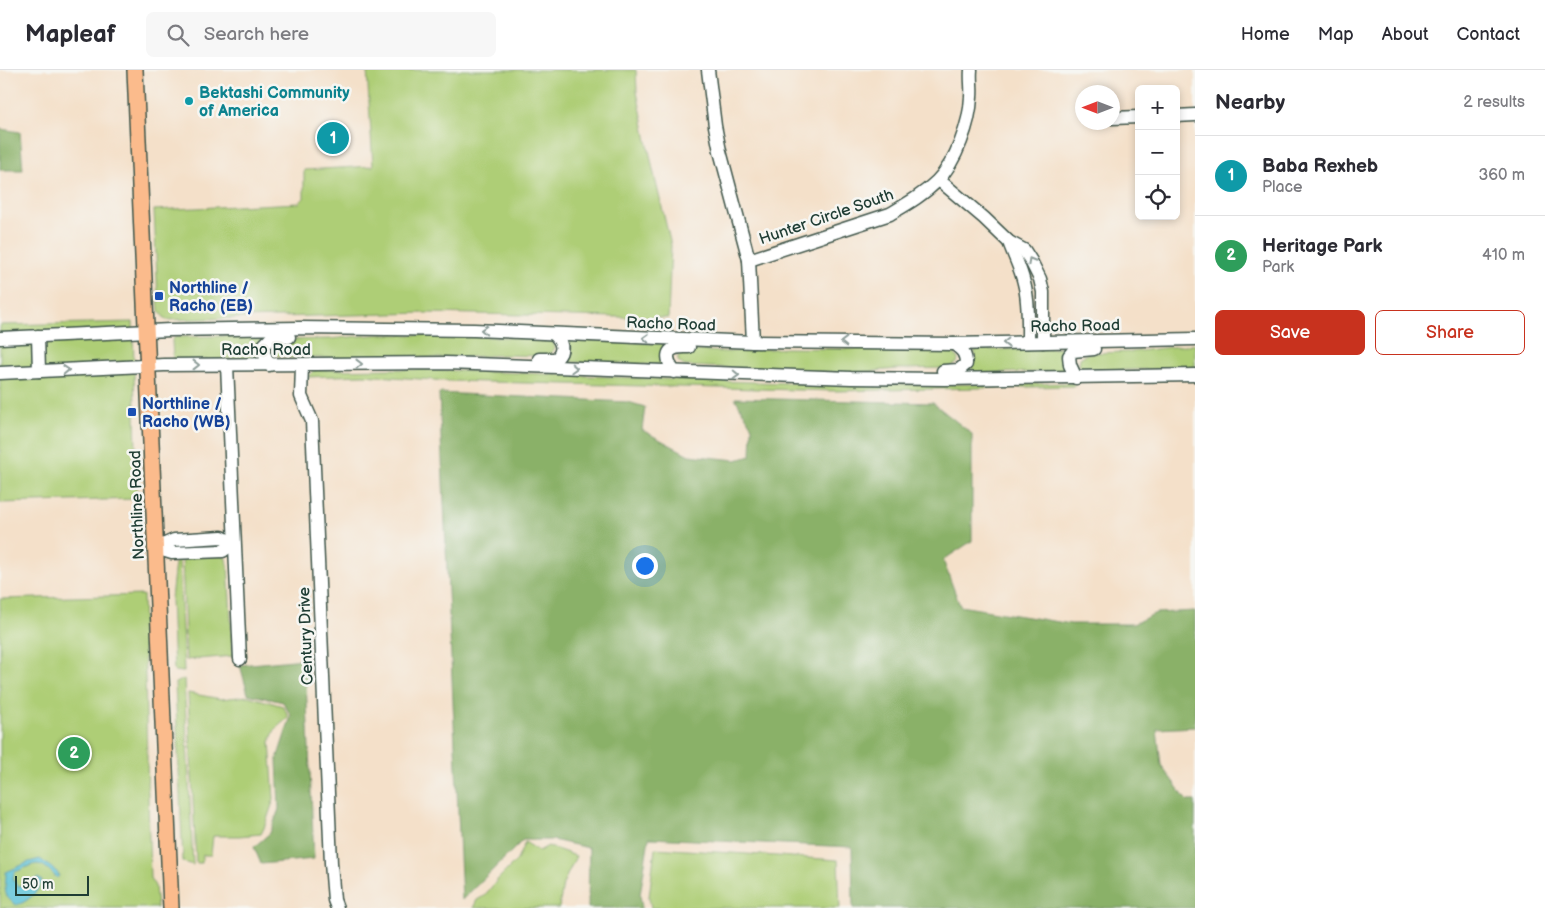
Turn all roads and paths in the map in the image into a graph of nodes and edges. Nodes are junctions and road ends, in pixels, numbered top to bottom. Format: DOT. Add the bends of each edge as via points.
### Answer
graph roads {
  1 [pos="135,70"];
  2 [pos="708,70"];
  3 [pos="971,70"];
  4 [pos="1195,115"];
  5 [pos="1180,116"];
  6 [pos="1135,117"];
  7 [pos="1120,118"];
  8 [pos="939,180"];
  9 [pos="1009,242"];
  10 [pos="749,260"];
  11 [pos="1040,279"];
  12 [pos="1024,284"];
  13 [pos="383,329"];
  14 [pos="146,331"];
  15 [pos="554,334"];
  16 [pos="38,336"];
  17 [pos="0,338"];
  18 [pos="1175,339"];
  19 [pos="1195,339"];
  20 [pos="752,342"];
  21 [pos="780,342"];
  22 [pos="1028,342"];
  23 [pos="1043,342"];
  24 [pos="954,344"];
  25 [pos="460,364"];
  26 [pos="227,365"];
  27 [pos="268,365"];
  28 [pos="302,365"];
  29 [pos="148,366"];
  30 [pos="39,371"];
  31 [pos="674,372"];
  32 [pos="0,373"];
  33 [pos="1195,375"];
  34 [pos="851,378"];
  35 [pos="1076,378"];
  36 [pos="234,543"];
  37 [pos="156,548"];
  38 [pos="240,659"];
  39 [pos="171,908"];
  40 [pos="337,908"];
  1 -- 14 [label="main road, Northline Road"];
  2 -- 10 [label="street" via="720,151"];
  3 -- 8 [label="street, Hunter Circle South" via="966,129"];
  4 -- 5 [label="street"];
  6 -- 7 [label="street"];
  8 -- 9 [label="street"];
  8 -- 10 [label="street, Hunter Circle South" via="890,214"];
  11 -- 9 [label="street, one-way" via="1024,250"];
  9 -- 12 [label="street"];
  10 -- 20 [label="street"];
  11 -- 12 [label="street"];
  11 -- 23 [label="street" via="1044,302"];
  12 -- 22 [label="street"];
  13 -- 14 [label="street, Racho Road"];
  15 -- 13 [label="street, Racho Road, one-way"];
  13 -- 27 [label="street" via="327,336 272,337 264,345"];
  14 -- 16 [label="street, Racho Road"];
  14 -- 29 [label="main road, Northline Road"];
  20 -- 15 [label="street, Racho Road, one-way"];
  15 -- 25 [label="street" via="562,346 556,359 504,357"];
  16 -- 17 [label="street, Racho Road"];
  16 -- 30 [label="street"];
  18 -- 19 [label="street, Racho Road"];
  18 -- 23 [label="street, Racho Road"];
  18 -- 35 [label="street" via="1125,348 1073,351 1069,356"];
  20 -- 21 [label="street, Racho Road"];
  24 -- 21 [label="street, Racho Road, one-way"];
  21 -- 31 [label="street" via="725,349 677,346 668,359"];
  22 -- 23 [label="street, Racho Road"];
  22 -- 24 [label="street, Racho Road, one-way"];
  24 -- 34 [label="street" via="966,355 966,364 958,370 903,371"];
  28 -- 25 [label="street, Racho Road, one-way"];
  25 -- 31 [label="street, Racho Road, one-way"];
  26 -- 27 [label="street, Racho Road"];
  29 -- 26 [label="street, Racho Road, one-way"];
  26 -- 36 [label="street"];
  27 -- 28 [label="street, Racho Road"];
  28 -- 40 [label="street, Century Drive" via="301,396 312,421 331,863"];
  30 -- 29 [label="street, Racho Road, one-way"];
  29 -- 37 [label="main road, Northline Road"];
  30 -- 32 [label="street, Racho Road"];
  31 -- 34 [label="street, Racho Road, one-way"];
  33 -- 35 [label="street, Racho Road"];
  34 -- 35 [label="street, Racho Road"];
  36 -- 37 [label="street" via="223,551 172,553"];
  36 -- 38 [label="street"];
  37 -- 39 [label="main road, Northline Road"];
}
